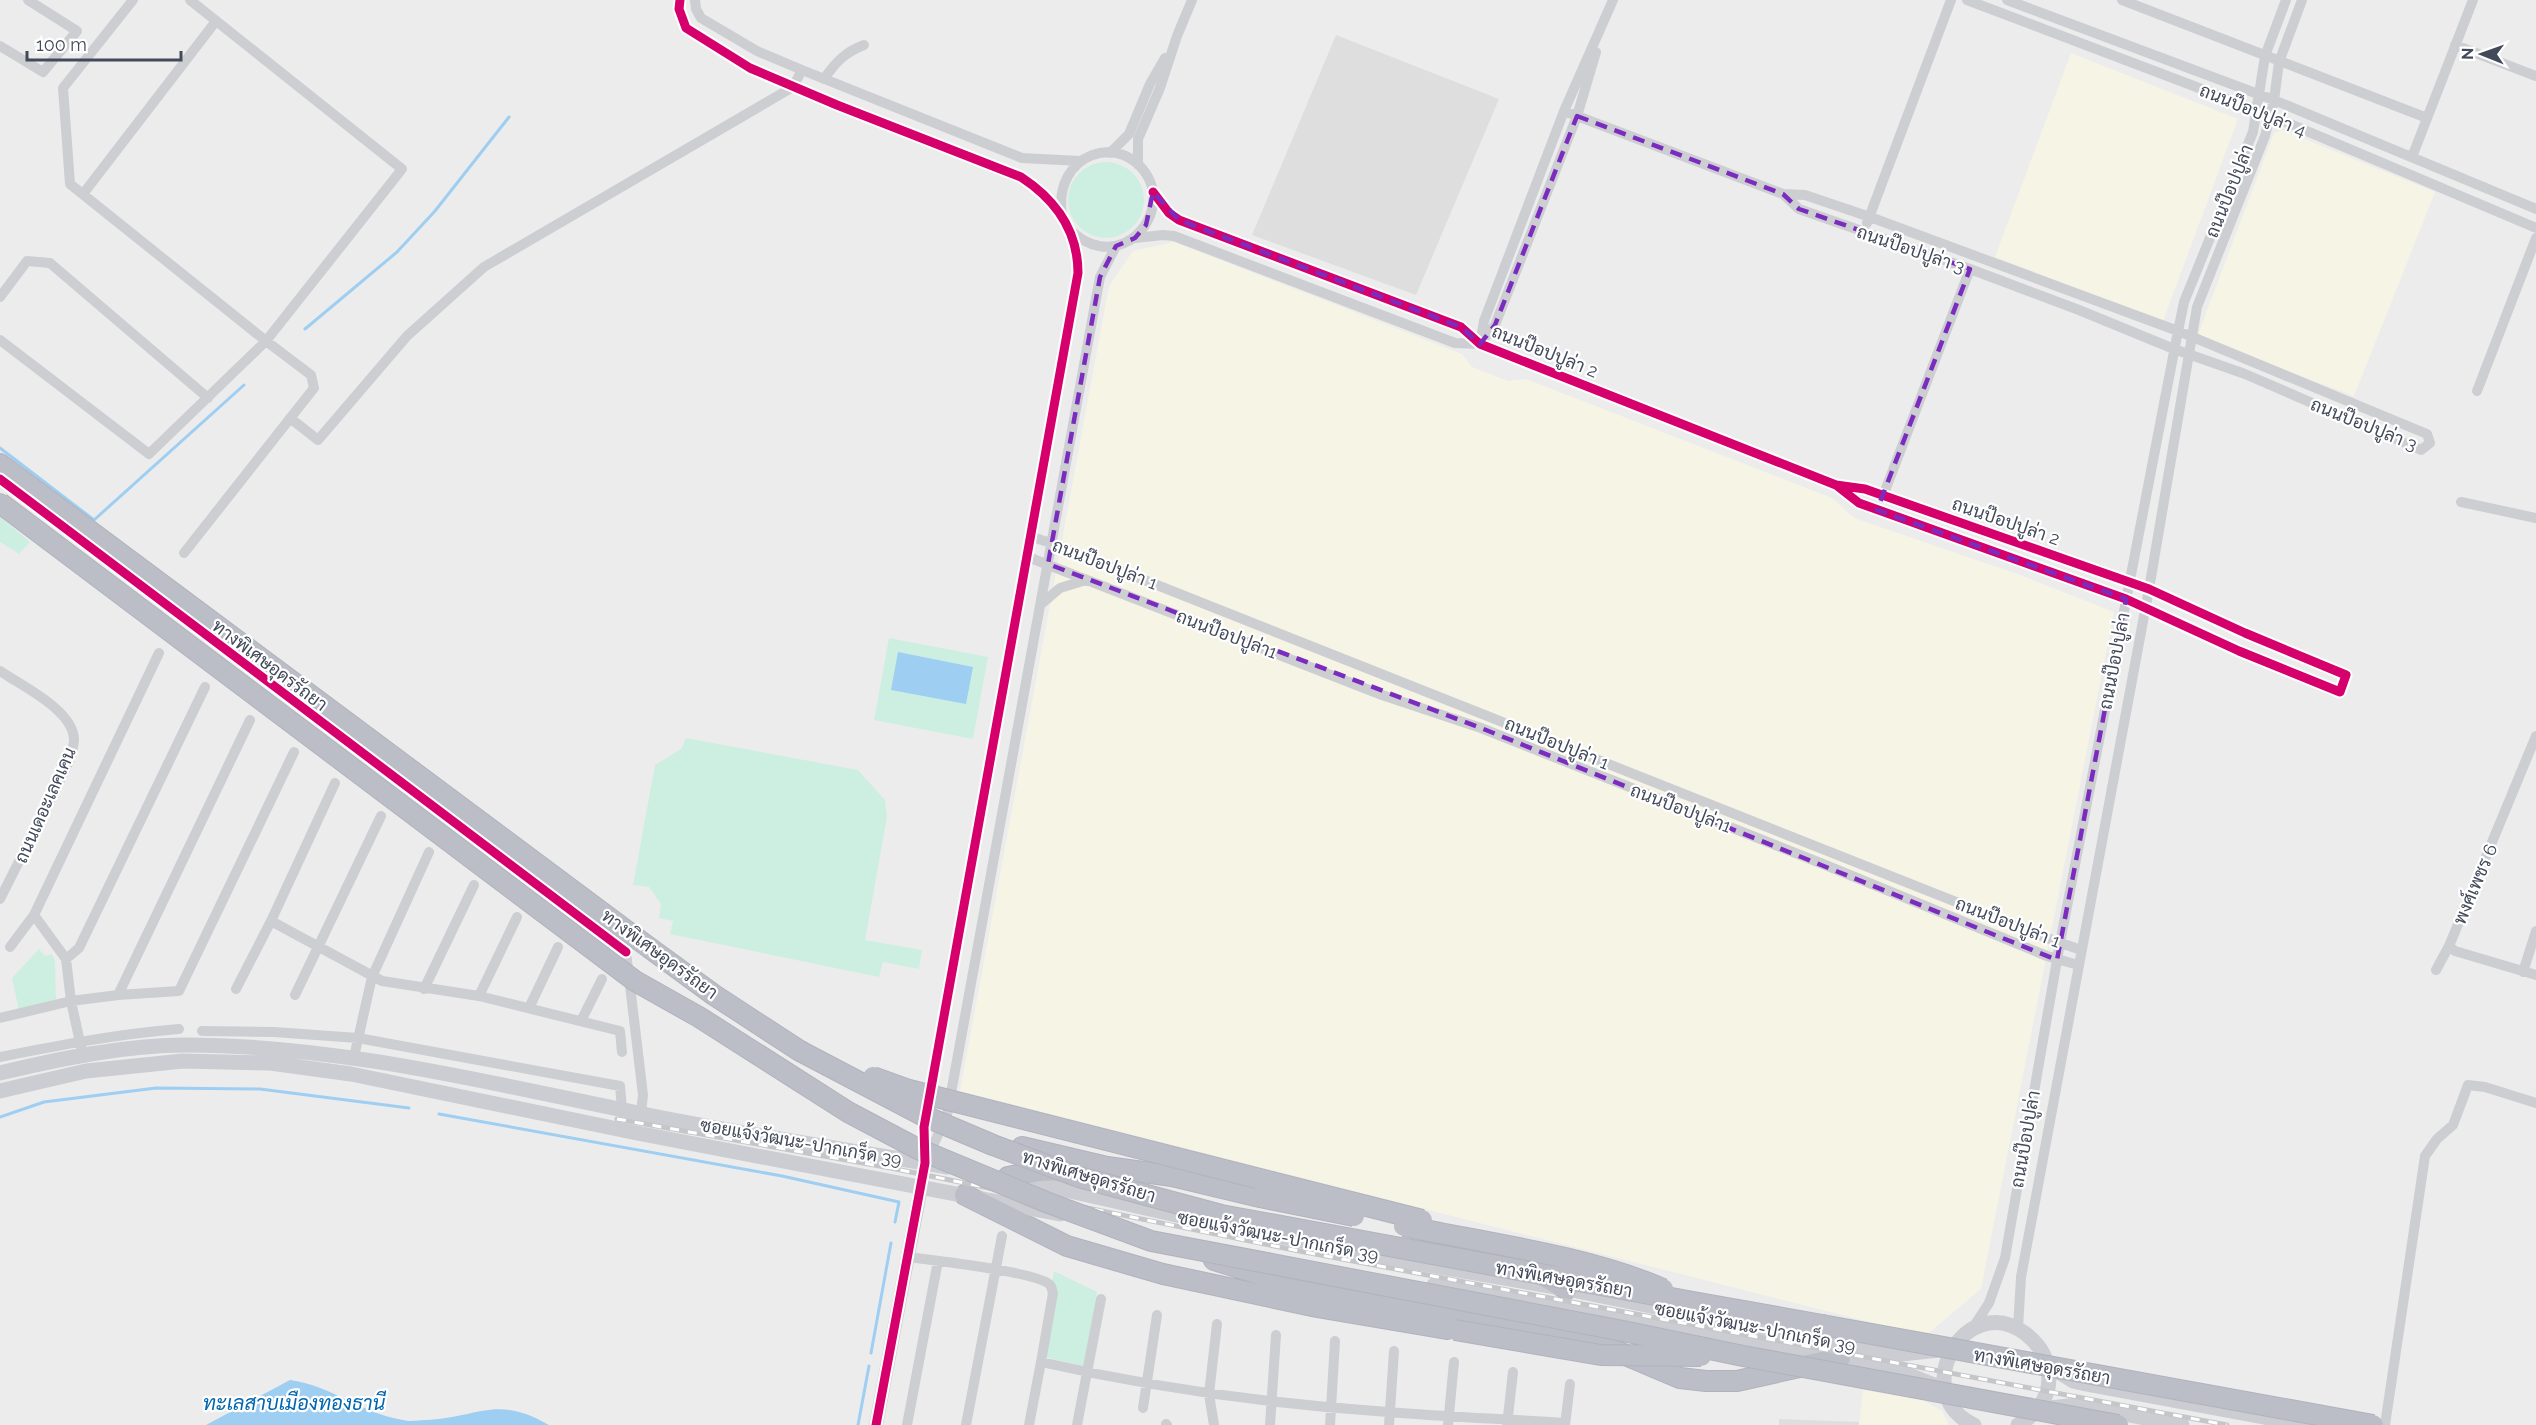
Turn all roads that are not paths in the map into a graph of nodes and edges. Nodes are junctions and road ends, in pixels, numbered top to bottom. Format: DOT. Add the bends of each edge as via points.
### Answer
graph roads {
  1 [pos="28,0"];
  2 [pos="134,0"];
  3 [pos="190,0"];
  4 [pos="1192,0"];
  5 [pos="1951,0"];
  6 [pos="1967,0"];
  7 [pos="2007,0"];
  8 [pos="2122,0"];
  9 [pos="2286,0"];
  10 [pos="2302,0"];
  11 [pos="2470,1"];
  12 [pos="1612,3"];
  13 [pos="695,4"];
  14 [pos="679,5"];
  15 [pos="216,21"];
  16 [pos="2066,22"];
  17 [pos="2061,35"];
  18 [pos="1177,36"];
  19 [pos="864,45"];
  20 [pos="2455,45"];
  21 [pos="0,46"];
  22 [pos="2265,56"];
  23 [pos="2279,62"];
  24 [pos="801,70"];
  25 [pos="2536,76"];
  26 [pos="824,79"];
  27 [pos="793,87"];
  28 [pos="2260,96"];
  29 [pos="2274,100"];
  30 [pos="2257,110"];
  31 [pos="1564,111"];
  32 [pos="1577,116"];
  33 [pos="2270,116"];
  34 [pos="2427,118"];
  35 [pos="942,126"];
  36 [pos="936,143"];
  37 [pos="1110,153"];
  38 [pos="2412,157"];
  39 [pos="1080,161"];
  40 [pos="1138,165"];
  41 [pos="2444,172"];
  42 [pos="2438,186"];
  43 [pos="1153,192"];
  44 [pos="83,194"];
  45 [pos="1783,194"];
  46 [pos="2536,209"];
  47 [pos="1062,216"];
  48 [pos="1870,217"];
  49 [pos="2536,228"];
  50 [pos="1071,231"];
  51 [pos="1864,232"];
  52 [pos="1135,238"];
  53 [pos="2536,238"];
  54 [pos="1116,246"];
  55 [pos="1970,269"];
  56 [pos="0,297"];
  57 [pos="2178,331"];
  58 [pos="2191,338"];
  59 [pos="0,340"];
  60 [pos="266,341"];
  61 [pos="1480,344"];
  62 [pos="2174,349"];
  63 [pos="2189,354"];
  64 [pos="2250,361"];
  65 [pos="2245,374"];
  66 [pos="2477,391"];
  67 [pos="208,398"];
  68 [pos="2352,402"];
  69 [pos="2337,413"];
  70 [pos="290,417"];
  71 [pos="0,464"];
  72 [pos="0,479"];
  73 [pos="1836,485"];
  74 [pos="1882,496"];
  75 [pos="2461,502"];
  76 [pos="0,503"];
  77 [pos="2536,518"];
  78 [pos="1988,532"];
  79 [pos="1032,537"];
  80 [pos="1051,543"];
  81 [pos="1982,547"];
  82 [pos="184,553"];
  83 [pos="1028,557"];
  84 [pos="1048,564"];
  85 [pos="1088,580"];
  86 [pos="2130,582"];
  87 [pos="2149,589"];
  88 [pos="2126,599"];
  89 [pos="1040,605"];
  90 [pos="2145,607"];
  91 [pos="2245,633"];
  92 [pos="2238,651"];
  93 [pos="159,653"];
  94 [pos="0,672"];
  95 [pos="205,687"];
  96 [pos="250,720"];
  97 [pos="2536,736"];
  98 [pos="294,752"];
  99 [pos="335,783"];
  100 [pos="381,816"];
  101 [pos="429,852"];
  102 [pos="474,885"];
  103 [pos="0,899"];
  104 [pos="34,915"];
  105 [pos="517,917"];
  106 [pos="271,921"];
  107 [pos="2536,931"];
  108 [pos="2060,943"];
  109 [pos="318,945"];
  110 [pos="2449,946"];
  111 [pos="558,947"];
  112 [pos="10,948"];
  113 [pos="2081,950"];
  114 [pos="66,959"];
  115 [pos="2057,960"];
  116 [pos="2078,965"];
  117 [pos="2436,970"];
  118 [pos="2523,972"];
  119 [pos="2536,975"];
  120 [pos="372,977"];
  121 [pos="602,979"];
  122 [pos="236,989"];
  123 [pos="424,989"];
  124 [pos="118,995"];
  125 [pos="295,995"];
  126 [pos="479,996"];
  127 [pos="71,1001"];
  128 [pos="529,1008"];
  129 [pos="0,1018"];
  130 [pos="581,1021"];
  131 [pos="179,1029"];
  132 [pos="202,1031"];
  133 [pos="358,1038"];
  134 [pos="80,1041"];
  135 [pos="800,1050"];
  136 [pos="622,1052"];
  137 [pos="83,1056"];
  138 [pos="0,1057"];
  139 [pos="354,1057"];
  140 [pos="0,1073"];
  141 [pos="0,1091"];
  142 [pos="2536,1103"];
  143 [pos="622,1109"];
  144 [pos="641,1113"];
  145 [pos="947,1115"];
  146 [pos="925,1163"];
  147 [pos="1107,1167"];
  148 [pos="1008,1177"];
  149 [pos="921,1187"];
  150 [pos="964,1195"];
  151 [pos="1002,1236"];
  152 [pos="1151,1241"];
  153 [pos="908,1257"];
  154 [pos="938,1261"];
  155 [pos="994,1269"];
  156 [pos="1567,1289"];
  157 [pos="1101,1299"];
  158 [pos="1693,1302"];
  159 [pos="1156,1315"];
  160 [pos="1217,1324"];
  161 [pos="2018,1328"];
  162 [pos="1972,1329"];
  163 [pos="1276,1335"];
  164 [pos="1335,1341"];
  165 [pos="1952,1348"];
  166 [pos="1394,1351"];
  167 [pos="1743,1356"];
  168 [pos="1840,1358"];
  169 [pos="1041,1362"];
  170 [pos="1454,1362"];
  171 [pos="2048,1363"];
  172 [pos="1513,1372"];
  173 [pos="1088,1373"];
  174 [pos="1147,1383"];
  175 [pos="1570,1384"];
  176 [pos="1945,1390"];
  177 [pos="1209,1394"];
  178 [pos="1272,1402"];
  179 [pos="1331,1407"];
  180 [pos="1143,1408"];
  181 [pos="2038,1409"];
  182 [pos="1390,1413"];
  183 [pos="1449,1421"];
  184 [pos="1508,1422"];
  185 [pos="1565,1424"];
  186 [pos="876,1425"];
  187 [pos="907,1425"];
  188 [pos="966,1425"];
  189 [pos="1029,1425"];
  190 [pos="1077,1425"];
  191 [pos="1214,1425"];
  192 [pos="1270,1425"];
  193 [pos="1330,1425"];
  194 [pos="1389,1425"];
  195 [pos="1972,1425"];
  196 [pos="2018,1425"];
  197 [pos="2118,1425"];
  198 [pos="2182,1425"];
  199 [pos="2307,1425"];
  200 [pos="2373,1425"];
  201 [pos="2385,1425"];
  1 -- 21 [label="street" via="76,31 42,72"];
  2 -- 44 [label="street" via="63,88 70,184"];
  3 -- 15 [label="street"];
  4 -- 18 [label="street"];
  5 -- 48 [label="street"];
  6 -- 17 [label="street, ถนนป๊อปปูล่า 4"];
  7 -- 16 [label="street, ถนนป๊อปปูล่า 4"];
  8 -- 22 [label="street"];
  9 -- 22 [label="street, ถนนป๊อปปูล่า"];
  10 -- 23 [label="street, ถนนป๊อปปูล่า"];
  11 -- 20 [label="street"];
  12 -- 31 [label="street"];
  12 -- 32 [label="street"];
  13 -- 14 [label="street"];
  13 -- 24 [label="street" via="701,18"];
  14 -- 27 [label="street" via="686,28 750,68"];
  15 -- 44 [label="street"];
  15 -- 60 [label="street" via="402,169"];
  16 -- 17 [label="street"];
  16 -- 28 [label="street, ถนนป๊อปปูล่า 4"];
  17 -- 30 [label="street, ถนนป๊อปปูล่า 4"];
  18 -- 37 [label="street" via="1150,84 1129,134"];
  18 -- 40 [label="street" via="1138,139"];
  19 -- 26 [label="street" via="840,58"];
  20 -- 25 [label="street"];
  20 -- 34 [label="street"];
  22 -- 23 [label="street"];
  22 -- 28 [label="street, ถนนป๊อปปูล่า"];
  23 -- 29 [label="street, ถนนป๊อปปูล่า"];
  23 -- 34 [label="street"];
  24 -- 26 [label="street"];
  24 -- 27 [label="street"];
  26 -- 35 [label="street"];
  27 -- 36 [label="street"];
  27 -- 70 [label="street" via="484,267 407,336 318,440"];
  28 -- 29 [label="street, ถนนป๊อปปูล่า 4"];
  28 -- 30 [label="street, ถนนป๊อปปูล่า"];
  29 -- 33 [label="street, ถนนป๊อปปูล่า"];
  29 -- 38 [label="street, ถนนป๊อปปูล่า 4"];
  30 -- 33 [label="street, ถนนป๊อปปูล่า 4"];
  30 -- 57 [label="street, ถนนป๊อปปูล่า" via="2253,132 2184,302"];
  31 -- 32 [label="street, ถนนป๊อปปูล่า 3"];
  31 -- 61 [label="street" via="1484,321"];
  32 -- 45 [label="street, ถนนป๊อปปูล่า 3"];
  32 -- 61 [label="street" via="1495,325"];
  33 -- 42 [label="street, ถนนป๊อปปูล่า 4"];
  33 -- 58 [label="street, ถนนป๊อปปูล่า" via="2197,307"];
  34 -- 38 [label="street"];
  35 -- 36 [label="street"];
  35 -- 39 [label="street" via="1022,158"];
  36 -- 47 [label="street" via="1022,177 1041,190"];
  37 -- 39 [label="street" via="1094,154"];
  37 -- 40 [label="street" via="1125,156"];
  38 -- 41 [label="street, ถนนป๊อปปูล่า 4"];
  39 -- 47 [label="street" via="1062,184"];
  40 -- 43 [label="street"];
  41 -- 42 [label="street"];
  41 -- 46 [label="street, ถนนป๊อปปูล่า 4"];
  42 -- 49 [label="street, ถนนป๊อปปูล่า 4"];
  43 -- 52 [label="street" via="1153,210"];
  43 -- 61 [label="street, ถนนป๊อปปูล่า 2" via="1179,220 1461,327"];
  44 -- 60 [label="street"];
  45 -- 48 [label="street, ถนนป๊อปปูล่า 3" via="1805,195"];
  45 -- 51 [label="street, ถนนป๊อปปูล่า 3" via="1799,209"];
  47 -- 50 [label="street"];
  48 -- 51 [label="street"];
  48 -- 57 [label="street, ถนนป๊อปปูล่า 3"];
  50 -- 54 [label="street" via="1084,242"];
  50 -- 79 [label="street" via="1078,273"];
  51 -- 55 [label="street, ถนนป๊อปปูล่า 3"];
  52 -- 54 [label="street"];
  52 -- 61 [label="street, ถนนป๊อปปูล่า 2" via="1174,236 1455,343"];
  53 -- 66 [label="street"];
  54 -- 80 [label="street" via="1100,277"];
  55 -- 62 [label="street, ถนนป๊อปปูล่า 3"];
  55 -- 74 [label="street"];
  56 -- 67 [label="street" via="27,261 50,263"];
  57 -- 58 [label="street, ถนนป๊อปปูล่า 3"];
  57 -- 62 [label="street, ถนนป๊อปปูล่า"];
  58 -- 63 [label="street, ถนนป๊อปปูล่า"];
  58 -- 64 [label="street, ถนนป๊อปปูล่า 3"];
  59 -- 67 [label="street" via="149,454"];
  60 -- 67 [label="street"];
  60 -- 70 [label="street" via="311,375 314,388"];
  61 -- 73 [label="street, ถนนป๊อปปูล่า 2"];
  62 -- 63 [label="street, ถนนป๊อปปูล่า 3"];
  62 -- 86 [label="street, ถนนป๊อปปูล่า"];
  63 -- 65 [label="street, ถนนป๊อปปูล่า 3"];
  63 -- 87 [label="street, ถนนป๊อปปูล่า"];
  64 -- 65 [label="street"];
  64 -- 68 [label="street, ถนนป๊อปปูล่า 3"];
  65 -- 69 [label="street, ถนนป๊อปปูล่า 3"];
  68 -- 69 [label="street"];
  68 -- 69 [label="street, ถนนป๊อปปูล่า 3" via="2427,434 2430,443 2421,450"];
  70 -- 82 [label="street"];
  71 -- 135 [label="highway, ทางพิเศษอุดรรัถยา" via="714,995"];
  72 -- 144 [label="street" via="626,952 643,1095"];
  73 -- 74 [label="street, ถนนป๊อปปูล่า 2"];
  73 -- 81 [label="street, ถนนป๊อปปูล่า 2" via="1859,503"];
  74 -- 78 [label="street, ถนนป๊อปปูล่า 2"];
  75 -- 77 [label="street"];
  76 -- 152 [label="highway, ทางพิเศษอุดรรัถยา, bridge" via="634,981 699,1017 848,1112 918,1149"];
  78 -- 81 [label="street"];
  78 -- 86 [label="street, ถนนป๊อปปูล่า 2"];
  79 -- 80 [label="street, ถนนป๊อปปูล่า 1"];
  79 -- 83 [label="street"];
  80 -- 84 [label="street"];
  80 -- 108 [label="street, ถนนป๊อปปูล่า 1"];
  81 -- 88 [label="street, ถนนป๊อปปูล่า 2"];
  83 -- 84 [label="street, ถนนป๊อปปูล่า1"];
  83 -- 146 [label="street" via="924,1128"];
  84 -- 85 [label="street, ถนนป๊อปปูล่า1"];
  84 -- 89 [label="street"];
  85 -- 89 [label="street" via="1060,588"];
  85 -- 115 [label="street, ถนนป๊อปปูล่า1" via="1382,694 1481,728"];
  86 -- 87 [label="street, ถนนป๊อปปูล่า 2"];
  86 -- 88 [label="street, ถนนป๊อปปูล่า"];
  87 -- 90 [label="street, ถนนป๊อปปูล่า"];
  87 -- 91 [label="street, ถนนป๊อปปูล่า 2"];
  88 -- 90 [label="street, ถนนป๊อปปูล่า 2"];
  88 -- 108 [label="street, ถนนป๊อปปูล่า"];
  89 -- 145 [label="street"];
  90 -- 92 [label="street, ถนนป๊อปปูล่า 2"];
  90 -- 113 [label="street, ถนนป๊อปปูล่า"];
  91 -- 92 [label="street"];
  91 -- 92 [label="street, ถนนป๊อปปูล่า 2" via="2346,675 2340,692"];
  93 -- 104 [label="street"];
  94 -- 103 [label="street, ถนนเดอะเลคเคน" via="67,719 74,737 65,770"];
  95 -- 114 [label="street" via="79,948"];
  96 -- 124 [label="street"];
  97 -- 110 [label="street, พงศ์เพชร 6"];
  98 -- 124 [label="street" via="179,991"];
  99 -- 106 [label="street"];
  100 -- 109 [label="street"];
  101 -- 120 [label="street"];
  102 -- 123 [label="street"];
  104 -- 112 [label="street"];
  104 -- 114 [label="street"];
  105 -- 126 [label="street"];
  106 -- 109 [label="street"];
  106 -- 122 [label="street"];
  107 -- 118 [label="street"];
  108 -- 113 [label="street, ถนนป๊อปปูล่า 1"];
  108 -- 115 [label="street, ถนนป๊อปปูล่า"];
  109 -- 120 [label="street"];
  109 -- 125 [label="street"];
  110 -- 117 [label="street"];
  110 -- 118 [label="street, พงศ์เพชร 6"];
  111 -- 128 [label="street"];
  113 -- 116 [label="street, ถนนป๊อปปูล่า"];
  114 -- 127 [label="street"];
  115 -- 116 [label="street, ถนนป๊อปปูล่า1"];
  115 -- 162 [label="street, ถนนป๊อปปูล่า" via="2005,1258 1989,1303"];
  116 -- 161 [label="street, ถนนป๊อปปูล่า" via="2021,1277"];
  118 -- 119 [label="street, พงศ์เพชร 6"];
  120 -- 123 [label="street"];
  120 -- 133 [label="street"];
  121 -- 130 [label="street"];
  123 -- 126 [label="street"];
  124 -- 127 [label="street"];
  126 -- 128 [label="street"];
  127 -- 129 [label="street"];
  127 -- 134 [label="street"];
  128 -- 130 [label="street"];
  130 -- 136 [label="street" via="620,1031"];
  131 -- 134 [label="street"];
  132 -- 133 [label="street"];
  133 -- 139 [label="street"];
  133 -- 143 [label="street" via="620,1086"];
  134 -- 137 [label="street"];
  134 -- 138 [label="street"];
  135 -- 156 [label="highway, bridge" via="909,1090 1457,1228"];
  135 -- 158 [label="highway, ทางพิเศษอุดรรัถยา, bridge" via="922,1115 1079,1177 1221,1215"];
  137 -- 139 [label="main road, ซอยแจ้งวัฒนะ-ปากเกร็ด 39" via="184,1045"];
  137 -- 140 [label="main road, ซอยแจ้งวัฒนะ-ปากเกร็ด 39"];
  139 -- 143 [label="main road, ซอยแจ้งวัฒนะ-ปากเกร็ด 39"];
  141 -- 149 [label="main road, ซอยแจ้งวัฒนะ-ปากเกร็ด 39" via="86,1071 172,1062 270,1063 351,1074"];
  142 -- 201 [label="street" via="2468,1085 2453,1125 2425,1156"];
  143 -- 144 [label="main road, ซอยแจ้งวัฒนะ-ปากเกร็ด 39"];
  144 -- 146 [label="main road, ซอยแจ้งวัฒนะ-ปากเกร็ด 39"];
  145 -- 146 [label="street"];
  145 -- 147 [label="highway" via="992,1137"];
  146 -- 148 [label="main road, ซอยแจ้งวัฒนะ-ปากเกร็ด 39"];
  146 -- 149 [label="street"];
  147 -- 148 [label="highway"];
  147 -- 158 [label="highway, bridge" via="1172,1176 1563,1259 1635,1277"];
  148 -- 156 [label="main road, ซอยแจ้งวัฒนะ-ปากเกร็ด 39" via="1371,1255"];
  149 -- 150 [label="main road, ซอยแจ้งวัฒนะ-ปากเกร็ด 39"];
  149 -- 153 [label="street"];
  150 -- 167 [label="highway, bridge" via="1067,1246 1163,1274 1317,1307 1601,1355"];
  150 -- 168 [label="main road, ซอยแจ้งวัฒนะ-ปากเกร็ด 39" via="1368,1274"];
  151 -- 155 [label="street"];
  152 -- 167 [label="highway, ทางพิเศษอุดรรัถยา, bridge"];
  152 -- 168 [label="highway, bridge" via="1320,1293 1595,1342 1680,1378 1737,1380"];
  153 -- 154 [label="street"];
  153 -- 186 [label="street"];
  154 -- 155 [label="street"];
  154 -- 187 [label="street"];
  155 -- 169 [label="street" via="1050,1284 1053,1293"];
  155 -- 188 [label="street"];
  156 -- 165 [label="main road, ซอยแจ้งวัฒนะ-ปากเกร็ด 39" via="1892,1354"];
  157 -- 173 [label="street"];
  158 -- 200 [label="highway, ทางพิเศษอุดรรัถยา, bridge"];
  159 -- 174 [label="street"];
  160 -- 177 [label="street"];
  161 -- 162 [label="main road" via="1987,1324"];
  161 -- 171 [label="main road" via="2037,1342"];
  162 -- 165 [label="main road"];
  163 -- 178 [label="street"];
  164 -- 179 [label="street"];
  165 -- 176 [label="main road" via="1944,1368"];
  166 -- 182 [label="street"];
  167 -- 197 [label="highway, ทางพิเศษอุดรรัถยา, bridge"];
  168 -- 176 [label="main road, ซอยแจ้งวัฒนะ-ปากเกร็ด 39" via="1899,1371"];
  169 -- 173 [label="street"];
  169 -- 189 [label="street"];
  170 -- 183 [label="street"];
  171 -- 181 [label="main road" via="2046,1395"];
  171 -- 199 [label="main road" via="2062,1375 2086,1384"];
  172 -- 184 [label="street"];
  173 -- 174 [label="street"];
  173 -- 190 [label="street"];
  174 -- 177 [label="street"];
  174 -- 180 [label="street"];
  175 -- 185 [label="street"];
  176 -- 195 [label="main road" via="1954,1409"];
  177 -- 178 [label="street"];
  177 -- 191 [label="street"];
  178 -- 179 [label="street"];
  178 -- 192 [label="street"];
  179 -- 182 [label="street"];
  179 -- 193 [label="street"];
  181 -- 196 [label="main road"];
  181 -- 198 [label="main road" via="2077,1405"];
  182 -- 183 [label="street"];
  182 -- 194 [label="street"];
  183 -- 184 [label="street"];
  184 -- 185 [label="street"];
}
